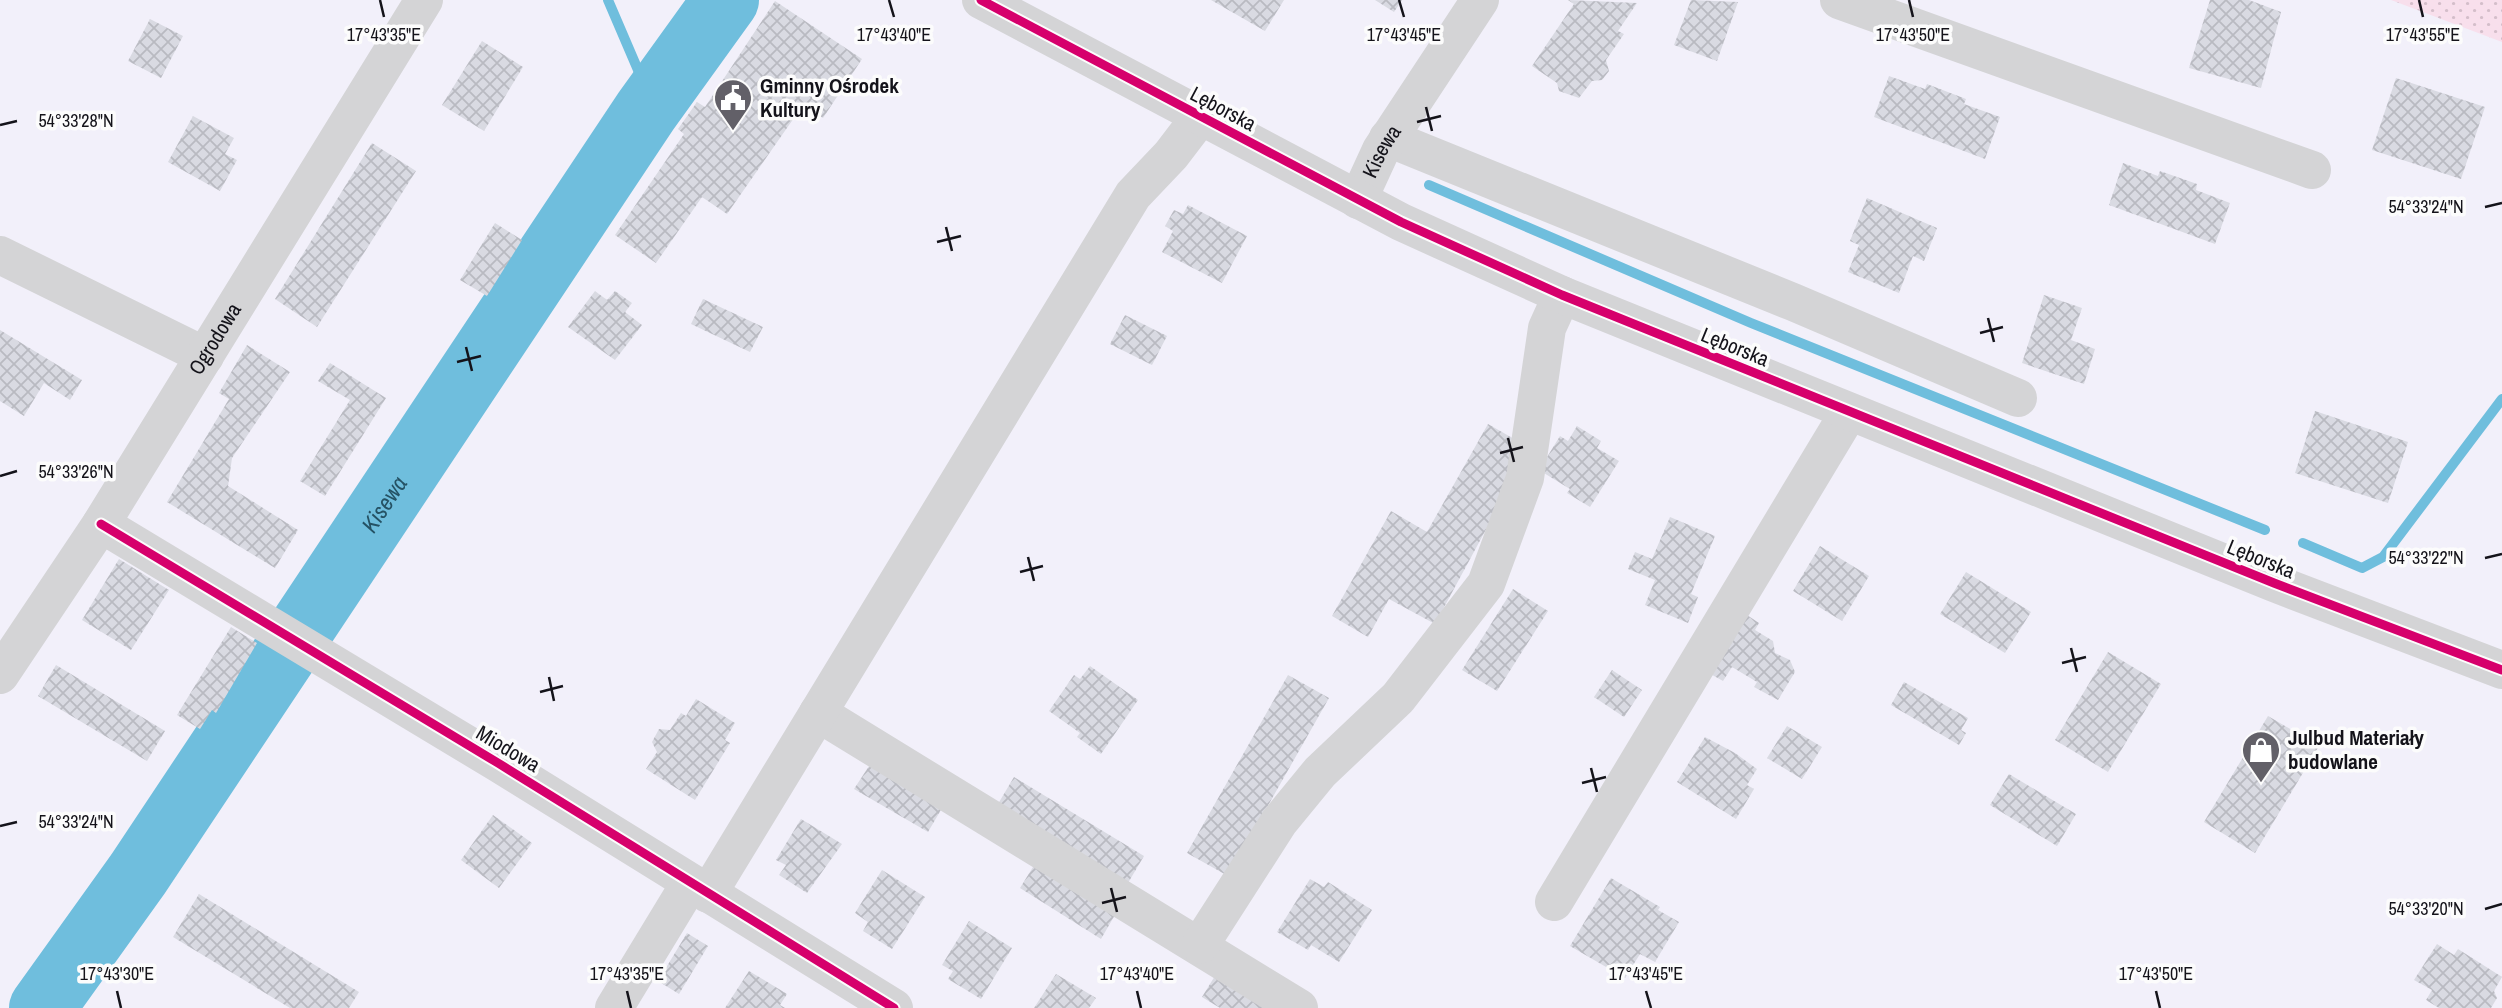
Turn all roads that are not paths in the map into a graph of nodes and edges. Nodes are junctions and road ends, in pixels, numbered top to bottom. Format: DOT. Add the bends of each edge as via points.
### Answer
graph roads {
  1 [pos="424,0"];
  2 [pos="981,0"];
  3 [pos="1480,0"];
  4 [pos="1839,0"];
  5 [pos="1200,117"];
  6 [pos="1388,138"];
  7 [pos="2312,170"];
  8 [pos="1358,200"];
  9 [pos="0,255"];
  10 [pos="1562,295"];
  11 [pos="205,356"];
  12 [pos="2018,398"];
  13 [pos="1849,412"];
  14 [pos="101,524"];
  15 [pos="2502,670"];
  16 [pos="0,675"];
  17 [pos="818,713"];
  18 [pos="699,888"];
  19 [pos="1554,902"];
  20 [pos="1200,945"];
  21 [pos="871,1002"];
  22 [pos="614,1008"];
  23 [pos="1299,1008"];
  1 -- 11 [label="street, Ogrodowa"];
  2 -- 5 [label="street, Lęborska"];
  3 -- 6 [label="street, Kisewa"];
  4 -- 7 [label="street"];
  5 -- 8 [label="street, Lęborska"];
  5 -- 17 [label="street" via="1133,195"];
  6 -- 8 [label="street, Kisewa"];
  6 -- 12 [label="street"];
  8 -- 10 [label="street, Lęborska"];
  9 -- 11 [label="street"];
  10 -- 13 [label="street, Lęborska"];
  10 -- 20 [label="street" via="1547,328 1525,478 1486,584 1398,698 1320,772 1279,822"];
  11 -- 14 [label="street, Ogrodowa"];
  13 -- 15 [label="street, Lęborska"];
  13 -- 19 [label="street"];
  14 -- 16 [label="street, Ogrodowa"];
  14 -- 18 [label="street, Miodowa"];
  17 -- 18 [label="street"];
  17 -- 20 [label="street"];
  18 -- 21 [label="street, Miodowa"];
  18 -- 22 [label="street"];
  20 -- 23 [label="street"];
}
